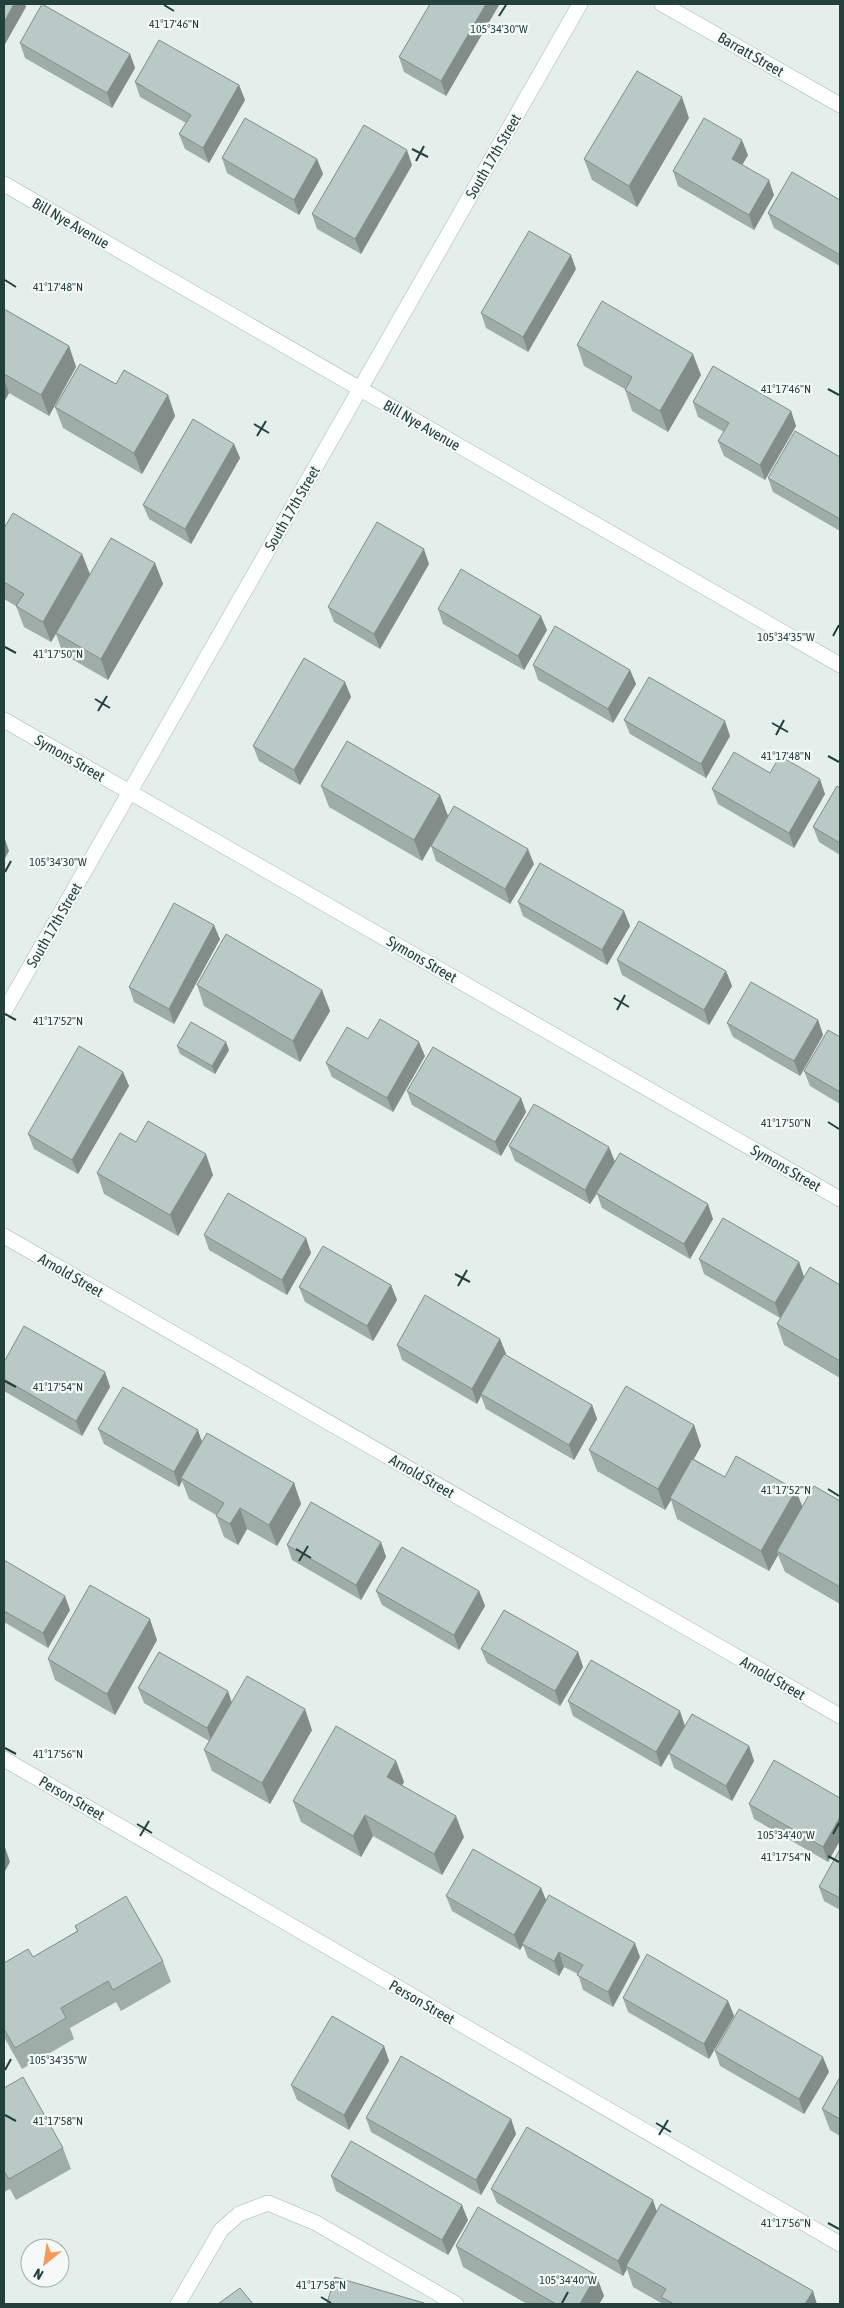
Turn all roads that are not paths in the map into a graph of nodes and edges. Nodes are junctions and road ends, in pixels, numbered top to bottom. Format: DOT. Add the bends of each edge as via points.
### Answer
graph roads {
  1 [pos="580,4"];
  2 [pos="662,4"];
  3 [pos="840,105"];
  4 [pos="4,184"];
  5 [pos="360,389"];
  6 [pos="840,665"];
  7 [pos="4,720"];
  8 [pos="129,792"];
  9 [pos="4,1012"];
  10 [pos="840,1199"];
  11 [pos="4,1236"];
  12 [pos="840,1716"];
  13 [pos="4,1759"];
  14 [pos="840,2244"];
  15 [pos="178,2304"];
  16 [pos="456,2304"];
  1 -- 5 [label="street, South 17th Street"];
  2 -- 3 [label="street, Barratt Street"];
  4 -- 5 [label="street, Bill Nye Avenue"];
  5 -- 6 [label="street, Bill Nye Avenue"];
  5 -- 8 [label="street, South 17th Street"];
  7 -- 8 [label="street, Symons Street"];
  8 -- 9 [label="street, South 17th Street"];
  8 -- 10 [label="street, Symons Street"];
  11 -- 12 [label="street, Arnold Street"];
  13 -- 14 [label="street, Person Street"];
  15 -- 16 [label="street" via="221,2230 239,2214 268,2203 316,2223"];
}
